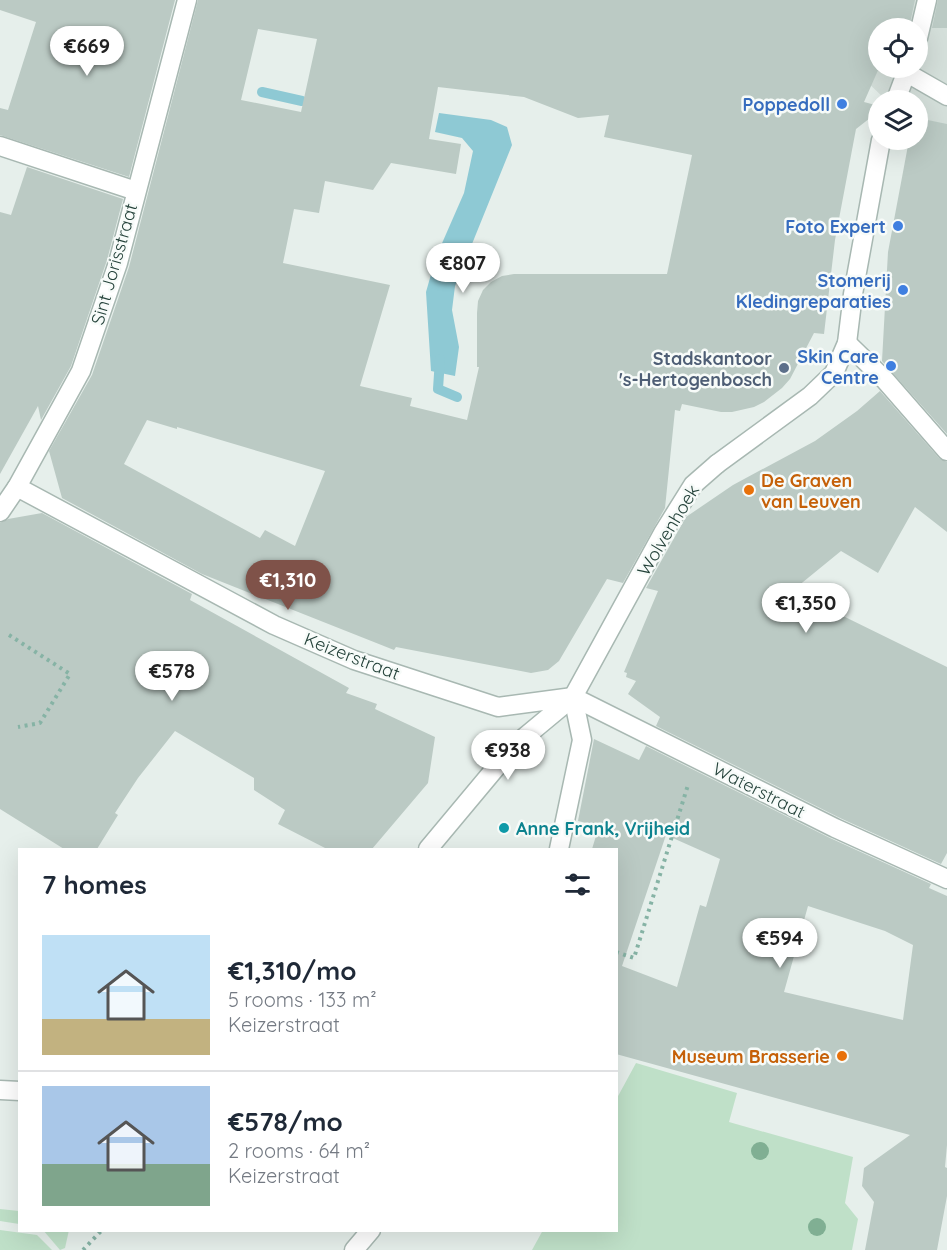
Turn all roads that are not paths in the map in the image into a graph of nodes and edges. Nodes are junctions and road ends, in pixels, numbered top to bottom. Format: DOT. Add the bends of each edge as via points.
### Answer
graph roads {
  1 [pos="187,0"];
  2 [pos="927,0"];
  3 [pos="923,18"];
  4 [pos="919,78"];
  5 [pos="947,96"];
  6 [pos="0,146"];
  7 [pos="879,150"];
  8 [pos="136,191"];
  9 [pos="847,343"];
  10 [pos="947,451"];
  11 [pos="17,487"];
  12 [pos="0,512"];
  13 [pos="573,697"];
  14 [pos="429,848"];
  15 [pos="560,848"];
  16 [pos="947,879"];
  17 [pos="0,1090"];
  18 [pos="18,1091"];
  19 [pos="369,1232"];
  20 [pos="354,1250"];
  1 -- 8 [label="street, Sint Jorisstraat"];
  2 -- 3 [label="street"];
  4 -- 5 [label="street"];
  6 -- 8 [label="street"];
  7 -- 9 [label="street, Wolvenhoek"];
  8 -- 11 [label="street, Sint Jorisstraat" via="118,263 81,371"];
  9 -- 10 [label="street"];
  9 -- 13 [label="street, Wolvenhoek" via="834,373 810,396 693,485"];
  11 -- 12 [label="street, Sint Jorisstraat"];
  11 -- 13 [label="street, Keizerstraat" via="274,624 354,660 498,707"];
  13 -- 14 [label="street" via="514,746"];
  13 -- 15 [label="street" via="582,740"];
  13 -- 16 [label="street, Waterstraat" via="835,828"];
  17 -- 18 [label="street"];
  19 -- 20 [label="street"];
}
